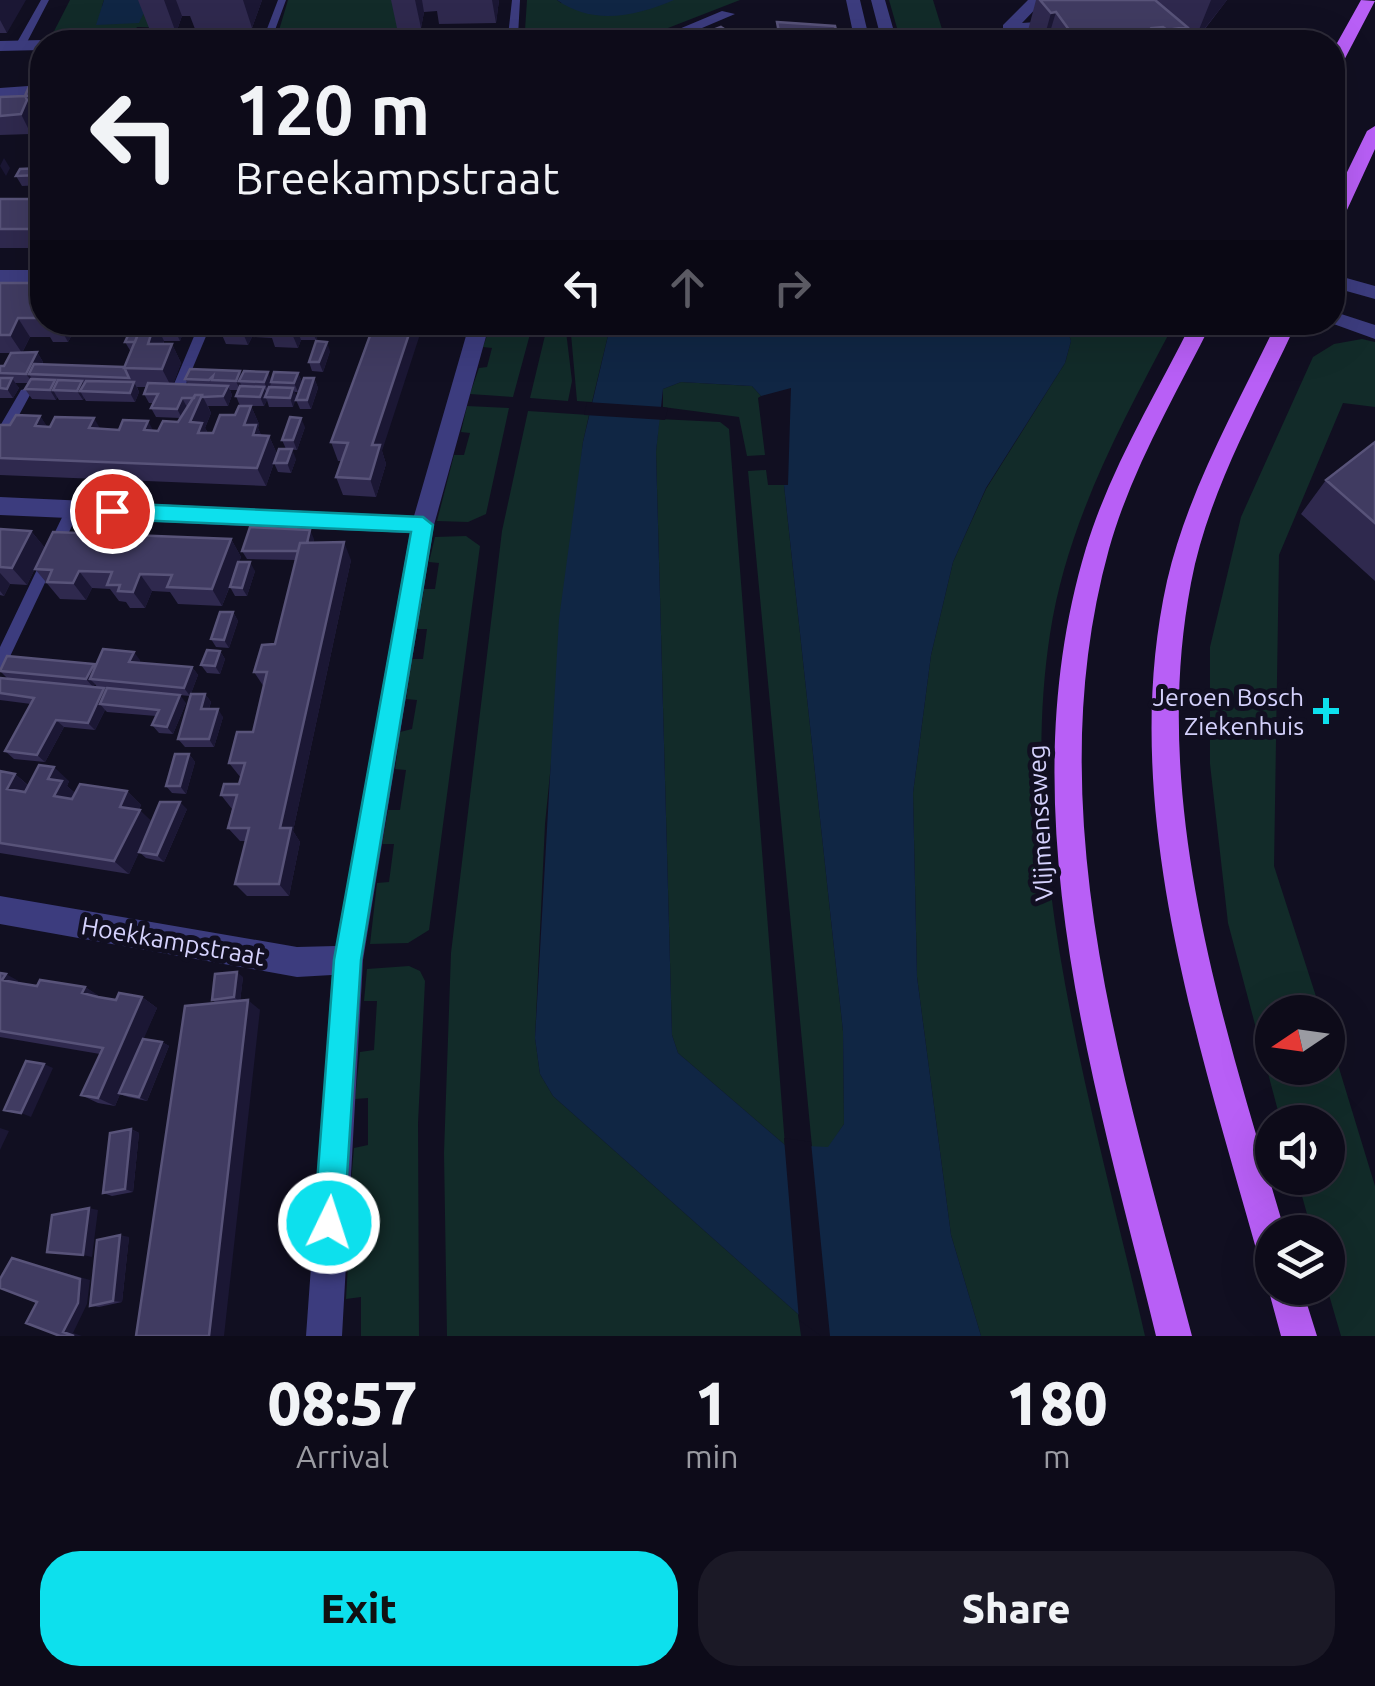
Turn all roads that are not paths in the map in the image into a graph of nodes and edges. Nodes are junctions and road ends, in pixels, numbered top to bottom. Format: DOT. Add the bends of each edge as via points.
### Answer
graph roads {
  1 [pos="45,0"];
  2 [pos="282,0"];
  3 [pos="516,0"];
  4 [pos="853,0"];
  5 [pos="878,0"];
  6 [pos="1037,0"];
  7 [pos="1080,0"];
  8 [pos="1368,0"];
  9 [pos="727,14"];
  10 [pos="1043,27"];
  11 [pos="270,30"];
  12 [pos="514,30"];
  13 [pos="686,30"];
  14 [pos="859,30"];
  15 [pos="887,30"];
  16 [pos="1047,30"];
  17 [pos="1345,43"];
  18 [pos="0,46"];
  19 [pos="20,46"];
  20 [pos="30,46"];
  21 [pos="30,91"];
  22 [pos="0,93"];
  23 [pos="1375,131"];
  24 [pos="1345,195"];
  25 [pos="30,277"];
  26 [pos="2,279"];
  27 [pos="1345,284"];
  28 [pos="1375,294"];
  29 [pos="1345,321"];
  30 [pos="1375,332"];
  31 [pos="201,335"];
  32 [pos="476,335"];
  33 [pos="1196,335"];
  34 [pos="1281,335"];
  35 [pos="180,384"];
  36 [pos="25,393"];
  37 [pos="0,438"];
  38 [pos="0,506"];
  39 [pos="73,510"];
  40 [pos="423,525"];
  41 [pos="0,663"];
  42 [pos="0,910"];
  43 [pos="348,960"];
  44 [pos="1264,1215"];
  45 [pos="1290,1305"];
  46 [pos="324,1336"];
  47 [pos="1174,1336"];
  48 [pos="1299,1336"];
  1 -- 19 [label="lane"];
  2 -- 11 [label="lane"];
  3 -- 12 [label="lane"];
  4 -- 14 [label="street"];
  5 -- 15 [label="street"];
  6 -- 10 [label="street" via="1008,28"];
  7 -- 10 [label="street" via="1073,14"];
  8 -- 17 [label="main road"];
  9 -- 13 [label="street"];
  10 -- 16 [label="street"];
  18 -- 19 [label="street"];
  19 -- 20 [label="street"];
  21 -- 22 [label="street"];
  23 -- 24 [label="main road"];
  25 -- 26 [label="street"];
  27 -- 28 [label="street"];
  29 -- 30 [label="street"];
  31 -- 35 [label="lane"];
  32 -- 40 [label="street"];
  33 -- 47 [label="main road, Vlijmenseweg" via="1097,547 1075,634 1067,742 1080,949"];
  34 -- 44 [label="main road" via="1206,500 1180,582 1166,724 1168,803 1190,931"];
  36 -- 37 [label="lane"];
  38 -- 39 [label="street"];
  39 -- 40 [label="street"];
  39 -- 41 [label="lane"];
  40 -- 43 [label="street"];
  42 -- 43 [label="street, Hoekkampstraat" via="297,962"];
  43 -- 46 [label="street"];
  45 -- 48 [label="main road"];
}
